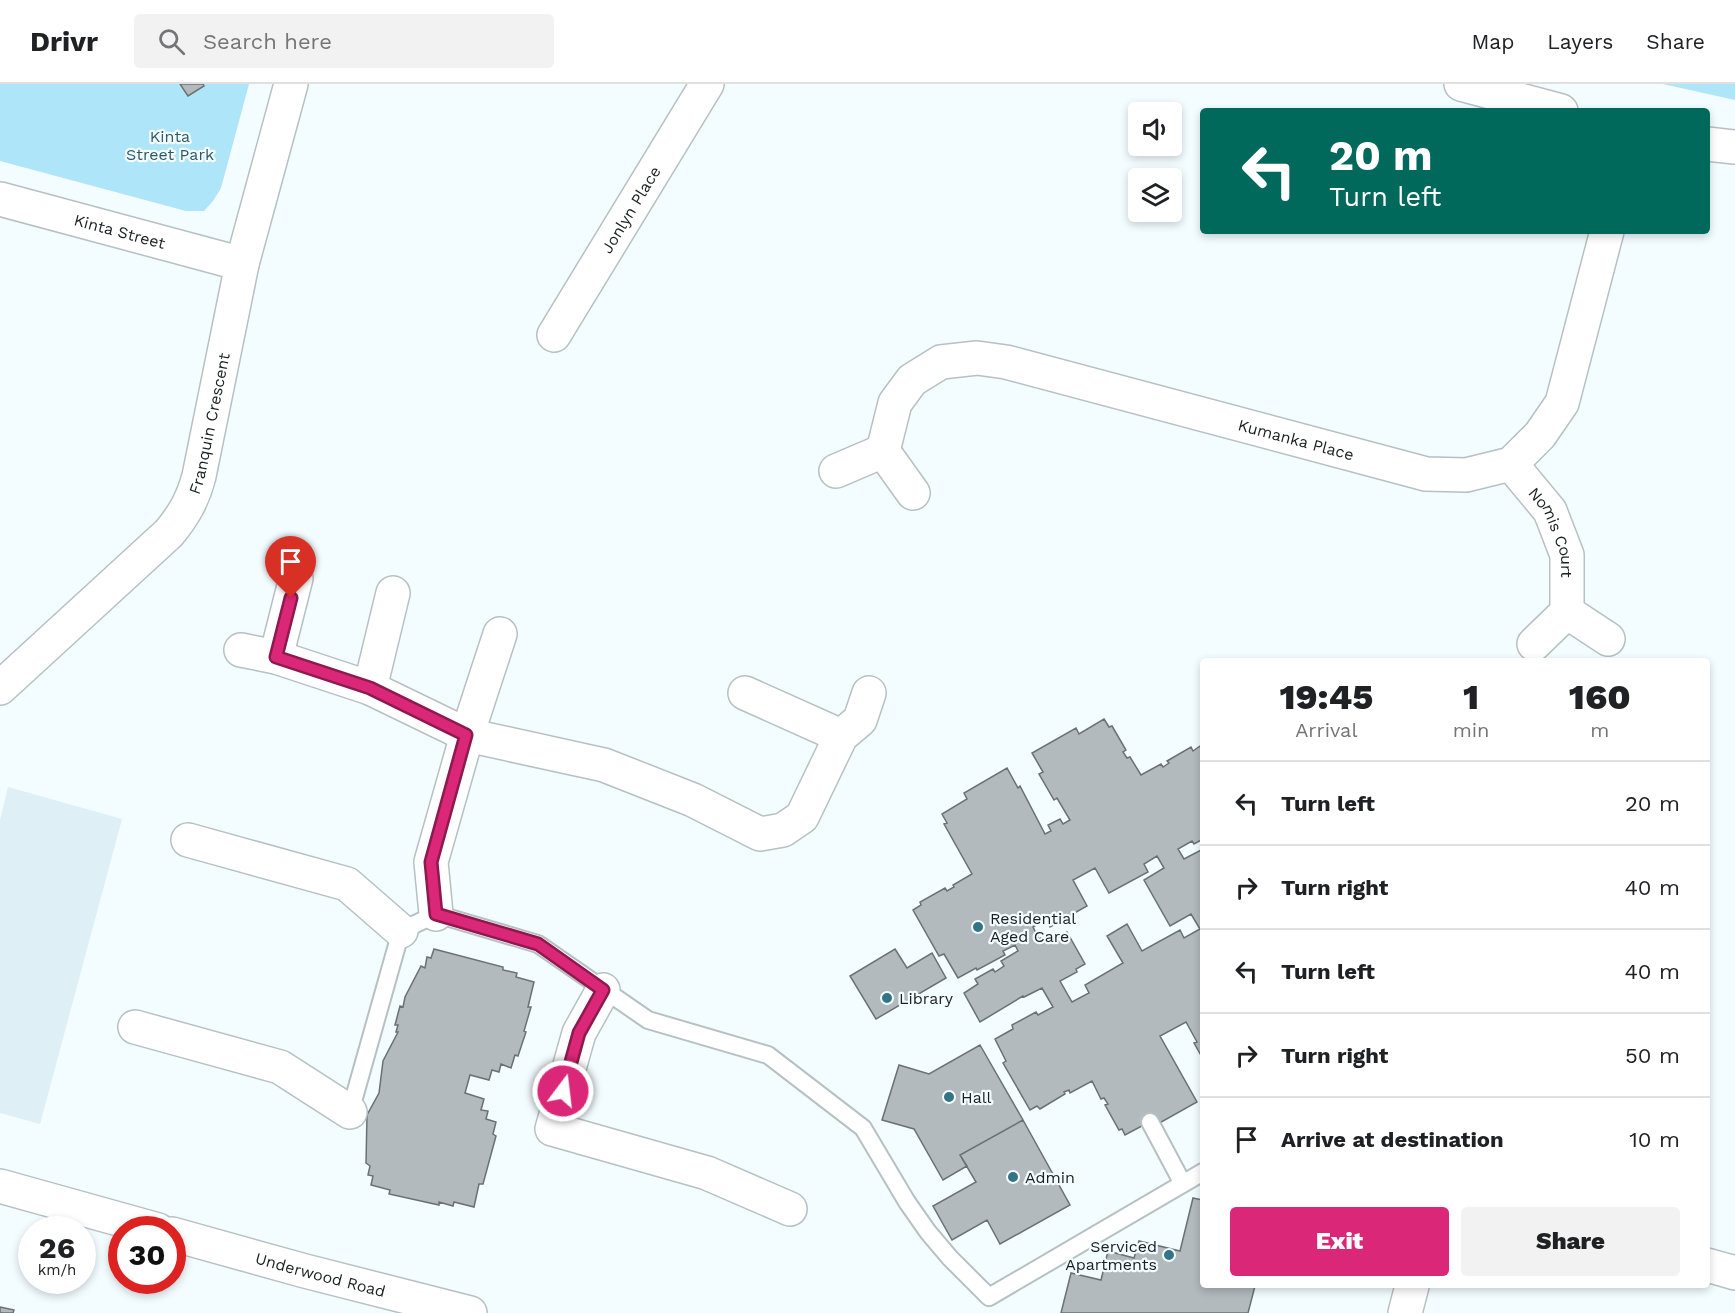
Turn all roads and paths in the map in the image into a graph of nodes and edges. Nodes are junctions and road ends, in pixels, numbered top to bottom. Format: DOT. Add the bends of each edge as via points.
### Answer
graph roads {
  1 [pos="291,84"];
  2 [pos="706,84"];
  3 [pos="1461,84"];
  4 [pos="1551,108"];
  5 [pos="1710,144"];
  6 [pos="1735,147"];
  7 [pos="0,199"];
  8 [pos="1606,234"];
  9 [pos="242,264"];
  10 [pos="554,335"];
  11 [pos="883,451"];
  12 [pos="1511,464"];
  13 [pos="836,471"];
  14 [pos="913,493"];
  15 [pos="296,578"];
  16 [pos="393,593"];
  17 [pos="1567,612"];
  18 [pos="500,634"];
  19 [pos="1608,639"];
  20 [pos="1533,644"];
  21 [pos="241,650"];
  22 [pos="276,657"];
  23 [pos="0,688"];
  24 [pos="370,688"];
  25 [pos="745,693"];
  26 [pos="869,693"];
  27 [pos="466,735"];
  28 [pos="841,736"];
  29 [pos="188,840"];
  30 [pos="436,914"];
  31 [pos="401,931"];
  32 [pos="603,990"];
  33 [pos="135,1028"];
  34 [pos="351,1112"];
  35 [pos="1150,1122"];
  36 [pos="1200,1174"];
  37 [pos="1183,1184"];
  38 [pos="0,1186"];
  39 [pos="790,1209"];
  40 [pos="108,1216"];
  41 [pos="186,1238"];
  42 [pos="1710,1266"];
  43 [pos="1735,1273"];
  44 [pos="1411,1288"];
  45 [pos="470,1313"];
  46 [pos="1405,1313"];
  1 -- 9 [label="street, Franquin Crescent"];
  2 -- 10 [label="street, Jonlyn Place"];
  3 -- 4 [label="street"];
  5 -- 6 [label="street"];
  7 -- 9 [label="street, Kinta Street"];
  8 -- 12 [label="street" via="1562,403 1540,435"];
  9 -- 23 [label="street, Franquin Crescent" via="199,476 183,516"];
  11 -- 12 [label="street, Kumanka Place" via="895,404 912,381 941,362 977,358 1006,362 1426,474 1466,475"];
  11 -- 13 [label="street"];
  11 -- 14 [label="street"];
  12 -- 17 [label="street, Nomis Court" via="1550,511 1567,555"];
  15 -- 22 [label="street"];
  16 -- 24 [label="street"];
  17 -- 19 [label="street"];
  17 -- 20 [label="street"];
  18 -- 27 [label="street"];
  21 -- 22 [label="street"];
  22 -- 24 [label="street"];
  24 -- 27 [label="street"];
  25 -- 28 [label="street"];
  26 -- 28 [label="street" via="860,720"];
  27 -- 28 [label="street" via="604,765 693,800 760,834 783,830 802,817"];
  27 -- 30 [label="street" via="431,862"];
  29 -- 31 [label="street" via="347,884"];
  30 -- 31 [label="lane"];
  30 -- 32 [label="lane" via="538,944"];
  31 -- 34 [label="lane"];
  32 -- 37 [label="lane" via="648,1020 768,1055 863,1128 928,1232 989,1297"];
  32 -- 39 [label="street" via="579,1033 552,1129 707,1173"];
  33 -- 34 [label="street" via="280,1068"];
  35 -- 37 [label="lane"];
  36 -- 37 [label="lane"];
  38 -- 40 [label="street"];
  41 -- 45 [label="street, Underwood Road"];
  42 -- 43 [label="street"];
  44 -- 46 [label="street"];
}
